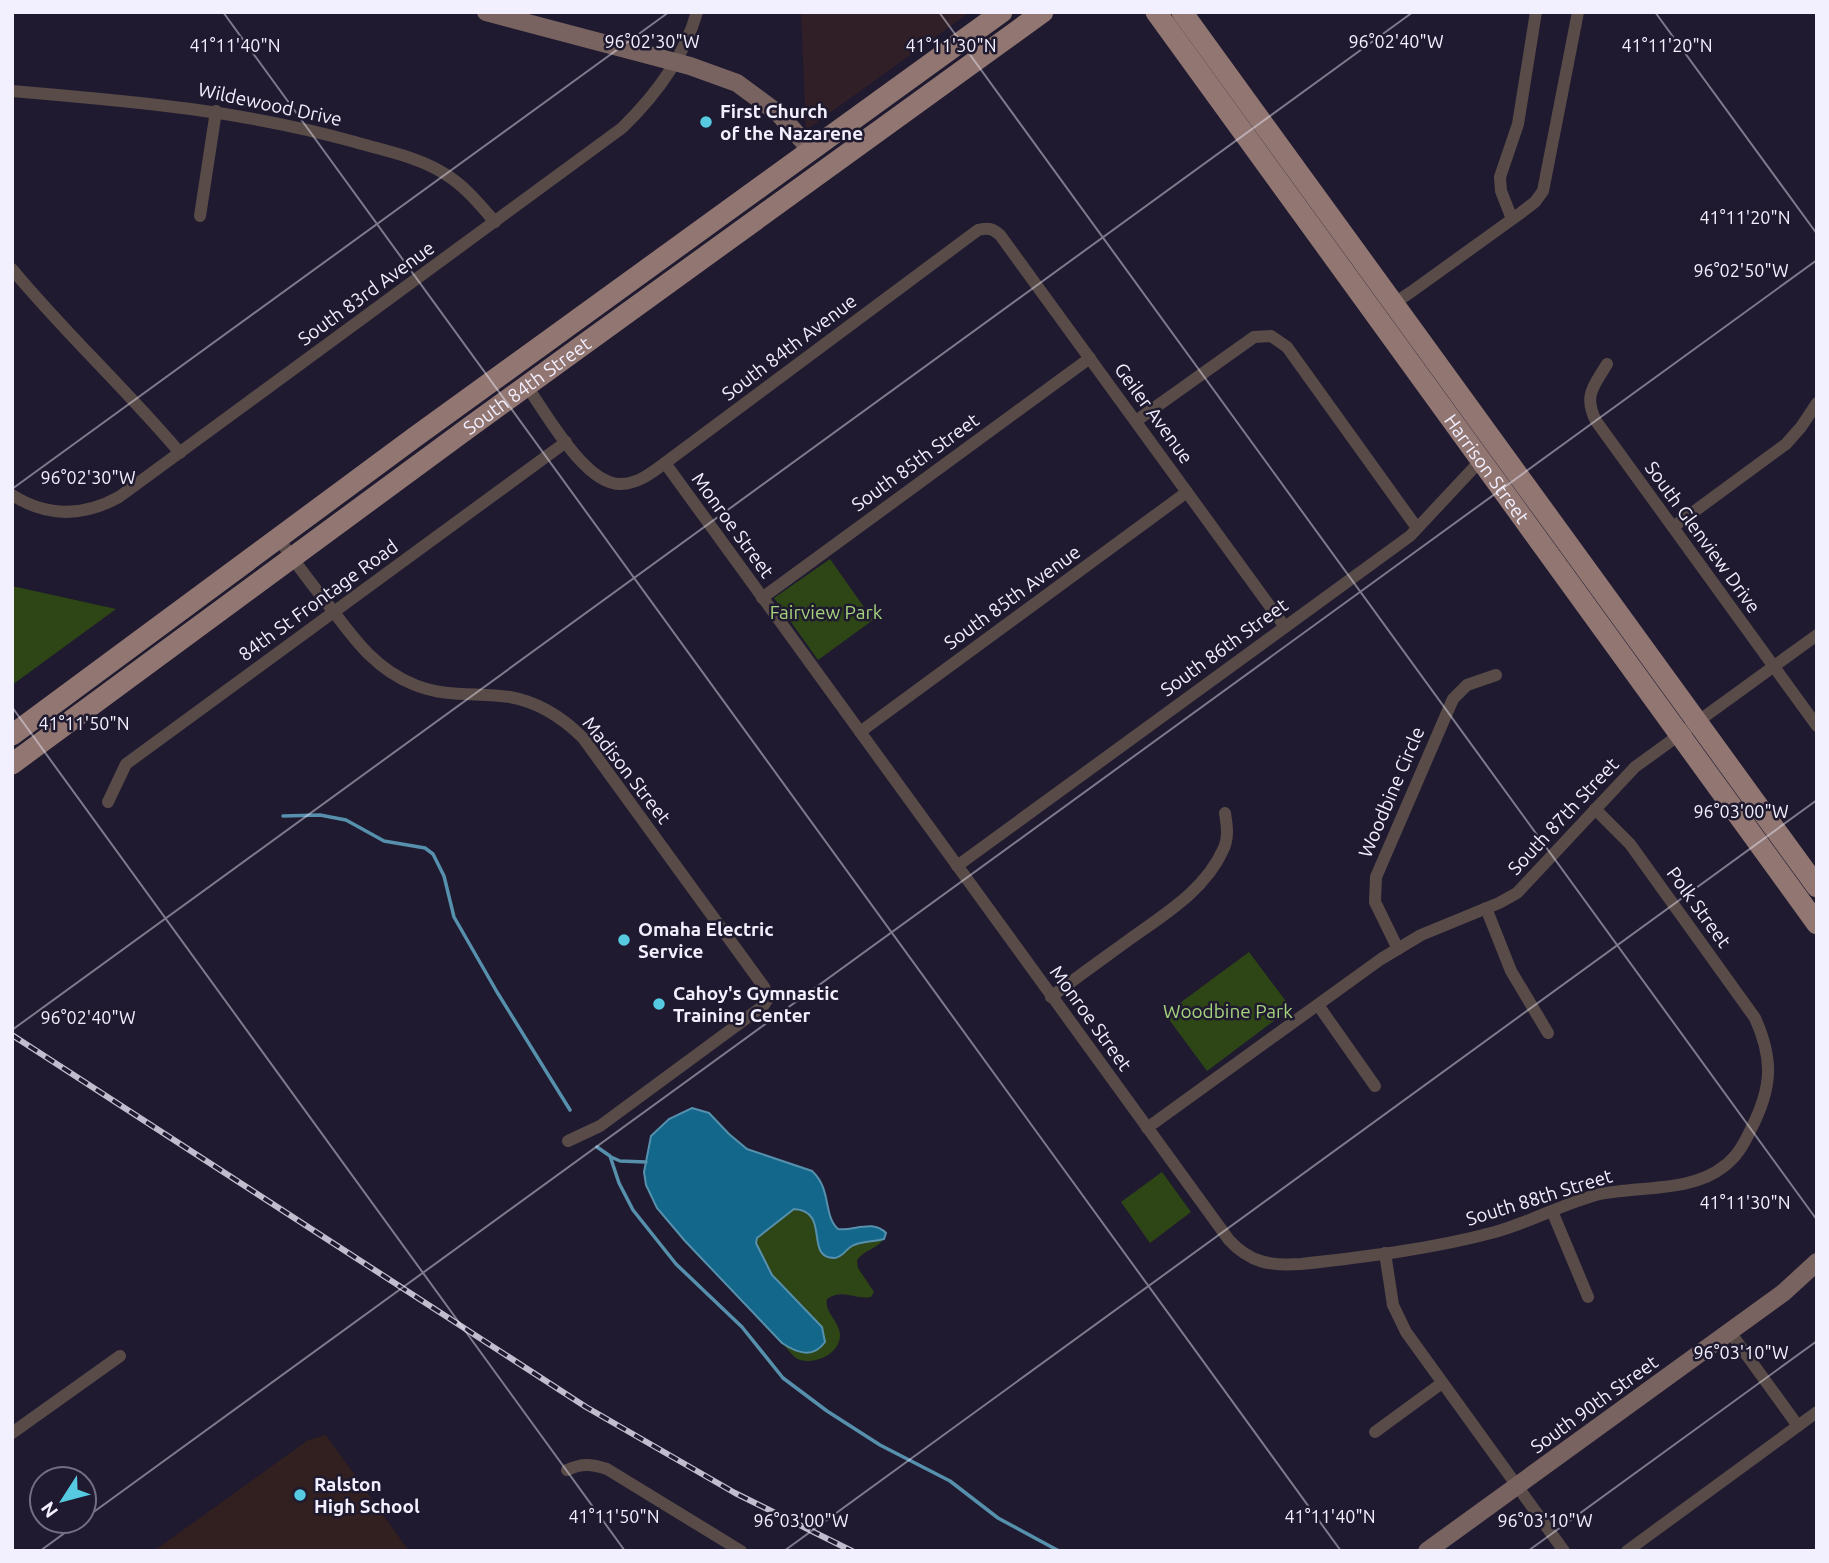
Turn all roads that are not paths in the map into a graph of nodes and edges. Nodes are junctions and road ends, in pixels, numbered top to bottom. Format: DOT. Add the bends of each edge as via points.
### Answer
graph roads {
  1 [pos="696,12"];
  2 [pos="1002,12"];
  3 [pos="1043,12"];
  4 [pos="1156,12"];
  5 [pos="1182,12"];
  6 [pos="1536,12"];
  7 [pos="1578,12"];
  8 [pos="493,13"];
  9 [pos="675,62"];
  10 [pos="12,91"];
  11 [pos="216,111"];
  12 [pos="811,150"];
  13 [pos="200,216"];
  14 [pos="1512,219"];
  15 [pos="495,222"];
  16 [pos="988,228"];
  17 [pos="713,250"];
  18 [pos="12,269"];
  19 [pos="1368,304"];
  20 [pos="1393,304"];
  21 [pos="1090,358"];
  22 [pos="1607,364"];
  23 [pos="526,385"];
  24 [pos="1817,403"];
  25 [pos="1136,421"];
  26 [pos="566,442"];
  27 [pos="180,453"];
  28 [pos="1505,458"];
  29 [pos="1481,460"];
  30 [pos="664,463"];
  31 [pos="1187,492"];
  32 [pos="12,495"];
  33 [pos="1673,527"];
  34 [pos="1417,528"];
  35 [pos="279,539"];
  36 [pos="292,558"];
  37 [pos="762,598"];
  38 [pos="333,611"];
  39 [pos="1284,627"];
  40 [pos="1817,635"];
  41 [pos="1773,665"];
  42 [pos="1496,675"];
  43 [pos="1817,726"];
  44 [pos="1688,727"];
  45 [pos="860,732"];
  46 [pos="12,735"];
  47 [pos="12,764"];
  48 [pos="108,802"];
  49 [pos="1595,809"];
  50 [pos="1225,813"];
  51 [pos="957,866"];
  52 [pos="1817,887"];
  53 [pos="1486,908"];
  54 [pos="1817,923"];
  55 [pos="1398,948"];
  56 [pos="1051,997"];
  57 [pos="1318,1005"];
  58 [pos="1548,1033"];
  59 [pos="1763,1035"];
  60 [pos="1375,1086"];
  61 [pos="1147,1128"];
  62 [pos="568,1141"];
  63 [pos="1552,1211"];
  64 [pos="1385,1252"];
  65 [pos="1817,1262"];
  66 [pos="1588,1297"];
  67 [pos="1730,1332"];
  68 [pos="120,1356"];
  69 [pos="1442,1383"];
  70 [pos="1817,1412"];
  71 [pos="1798,1426"];
  72 [pos="1375,1432"];
  73 [pos="12,1433"];
  74 [pos="567,1471"];
  75 [pos="1516,1487"];
  76 [pos="741,1551"];
  77 [pos="1427,1551"];
  78 [pos="1564,1551"];
  79 [pos="1627,1551"];
  1 -- 9 [label="street, South 83rd Avenue"];
  2 -- 12 [label="main road, South 84th Street"];
  3 -- 17 [label="main road, South 84th Street"];
  4 -- 19 [label="main road, Harrison Street"];
  5 -- 20 [label="main road, Harrison Street"];
  6 -- 14 [label="street" via="1518,124 1500,177"];
  7 -- 14 [label="street" via="1546,184 1535,202"];
  8 -- 9 [label="street"];
  9 -- 12 [label="street" via="737,83 779,114"];
  9 -- 15 [label="street, South 83rd Avenue" via="622,128"];
  10 -- 11 [label="street, Wildewood Drive"];
  11 -- 13 [label="street"];
  11 -- 15 [label="street, Wildewood Drive" via="328,134 429,165 462,186"];
  12 -- 17 [label="main road" via="804,172 731,227"];
  12 -- 35 [label="main road, South 84th Street"];
  14 -- 20 [label="street"];
  15 -- 27 [label="street, South 83rd Avenue"];
  16 -- 21 [label="street, Geiler Avenue" via="1000,235"];
  16 -- 30 [label="street, South 84th Avenue" via="978,230"];
  17 -- 23 [label="main road, South 84th Street"];
  18 -- 27 [label="street"];
  19 -- 20 [label="street"];
  19 -- 29 [label="main road, Harrison Street"];
  20 -- 28 [label="main road, Harrison Street"];
  21 -- 25 [label="street, Geiler Avenue"];
  21 -- 37 [label="street, South 85th Street"];
  22 -- 33 [label="street, South Glenview Drive" via="1590,395 1592,415"];
  23 -- 26 [label="street"];
  23 -- 36 [label="main road, South 84th Street"];
  24 -- 33 [label="street" via="1786,444"];
  25 -- 31 [label="street, Geiler Avenue"];
  25 -- 34 [label="street" via="1254,337 1277,339"];
  26 -- 30 [label="street, South 84th Avenue" via="590,473 608,483 639,480"];
  26 -- 38 [label="street, 84th St Frontage Road"];
  27 -- 32 [label="street, South 83rd Avenue" via="106,504 83,511 53,512"];
  28 -- 29 [label="street"];
  28 -- 44 [label="main road, Harrison Street"];
  29 -- 34 [label="street, South 86th Street"];
  29 -- 44 [label="main road, Harrison Street"];
  30 -- 37 [label="street, Monroe Street"];
  31 -- 39 [label="street, Geiler Avenue"];
  31 -- 45 [label="street, South 85th Avenue"];
  33 -- 41 [label="street, South Glenview Drive"];
  34 -- 39 [label="street, South 86th Street"];
  35 -- 36 [label="street, Madison Street"];
  35 -- 46 [label="main road, South 84th Street"];
  36 -- 38 [label="street, Madison Street"];
  36 -- 47 [label="main road, South 84th Street"];
  37 -- 45 [label="street, Monroe Street"];
  38 -- 48 [label="street, 84th St Frontage Road" via="127,764"];
  38 -- 62 [label="street, Madison Street" via="370,657 402,680 445,694 523,700 575,729 756,976 768,999 600,1126"];
  39 -- 51 [label="street, South 86th Street"];
  40 -- 41 [label="street, South 87th Street"];
  41 -- 43 [label="street, South Glenview Drive"];
  41 -- 44 [label="street, South 87th Street"];
  42 -- 55 [label="street, Woodbine Circle" via="1467,685 1453,699 1376,877 1375,902"];
  44 -- 49 [label="street, South 87th Street" via="1634,766"];
  44 -- 52 [label="main road, Harrison Street"];
  44 -- 54 [label="main road, Harrison Street"];
  45 -- 51 [label="street, Monroe Street"];
  49 -- 53 [label="street, South 87th Street" via="1524,887"];
  49 -- 59 [label="street, Polk Street" via="1630,844"];
  50 -- 56 [label="street" via="1225,848 1196,889"];
  51 -- 56 [label="street, Monroe Street"];
  53 -- 55 [label="street, South 87th Street"];
  53 -- 58 [label="street" via="1511,971"];
  55 -- 57 [label="street, South 87th Street"];
  56 -- 61 [label="street, Monroe Street"];
  57 -- 60 [label="street"];
  57 -- 61 [label="street, South 87th Street"];
  59 -- 63 [label="street, South 88th Street" via="1769,1073 1762,1105 1741,1149 1724,1167 1694,1182 1601,1194"];
  61 -- 64 [label="street, Monroe Street" via="1229,1240 1251,1259 1278,1265"];
  63 -- 64 [label="street, South 88th Street" via="1496,1232"];
  63 -- 66 [label="street"];
  64 -- 69 [label="street" via="1390,1291 1401,1323"];
  65 -- 67 [label="street, South 90th Street"];
  67 -- 71 [label="street"];
  67 -- 75 [label="street, South 90th Street"];
  68 -- 73 [label="street"];
  69 -- 72 [label="street"];
  69 -- 75 [label="street"];
  70 -- 71 [label="street"];
  71 -- 79 [label="street"];
  74 -- 76 [label="street" via="578,1464 607,1469"];
  75 -- 77 [label="street, South 90th Street"];
  75 -- 78 [label="street"];
}
